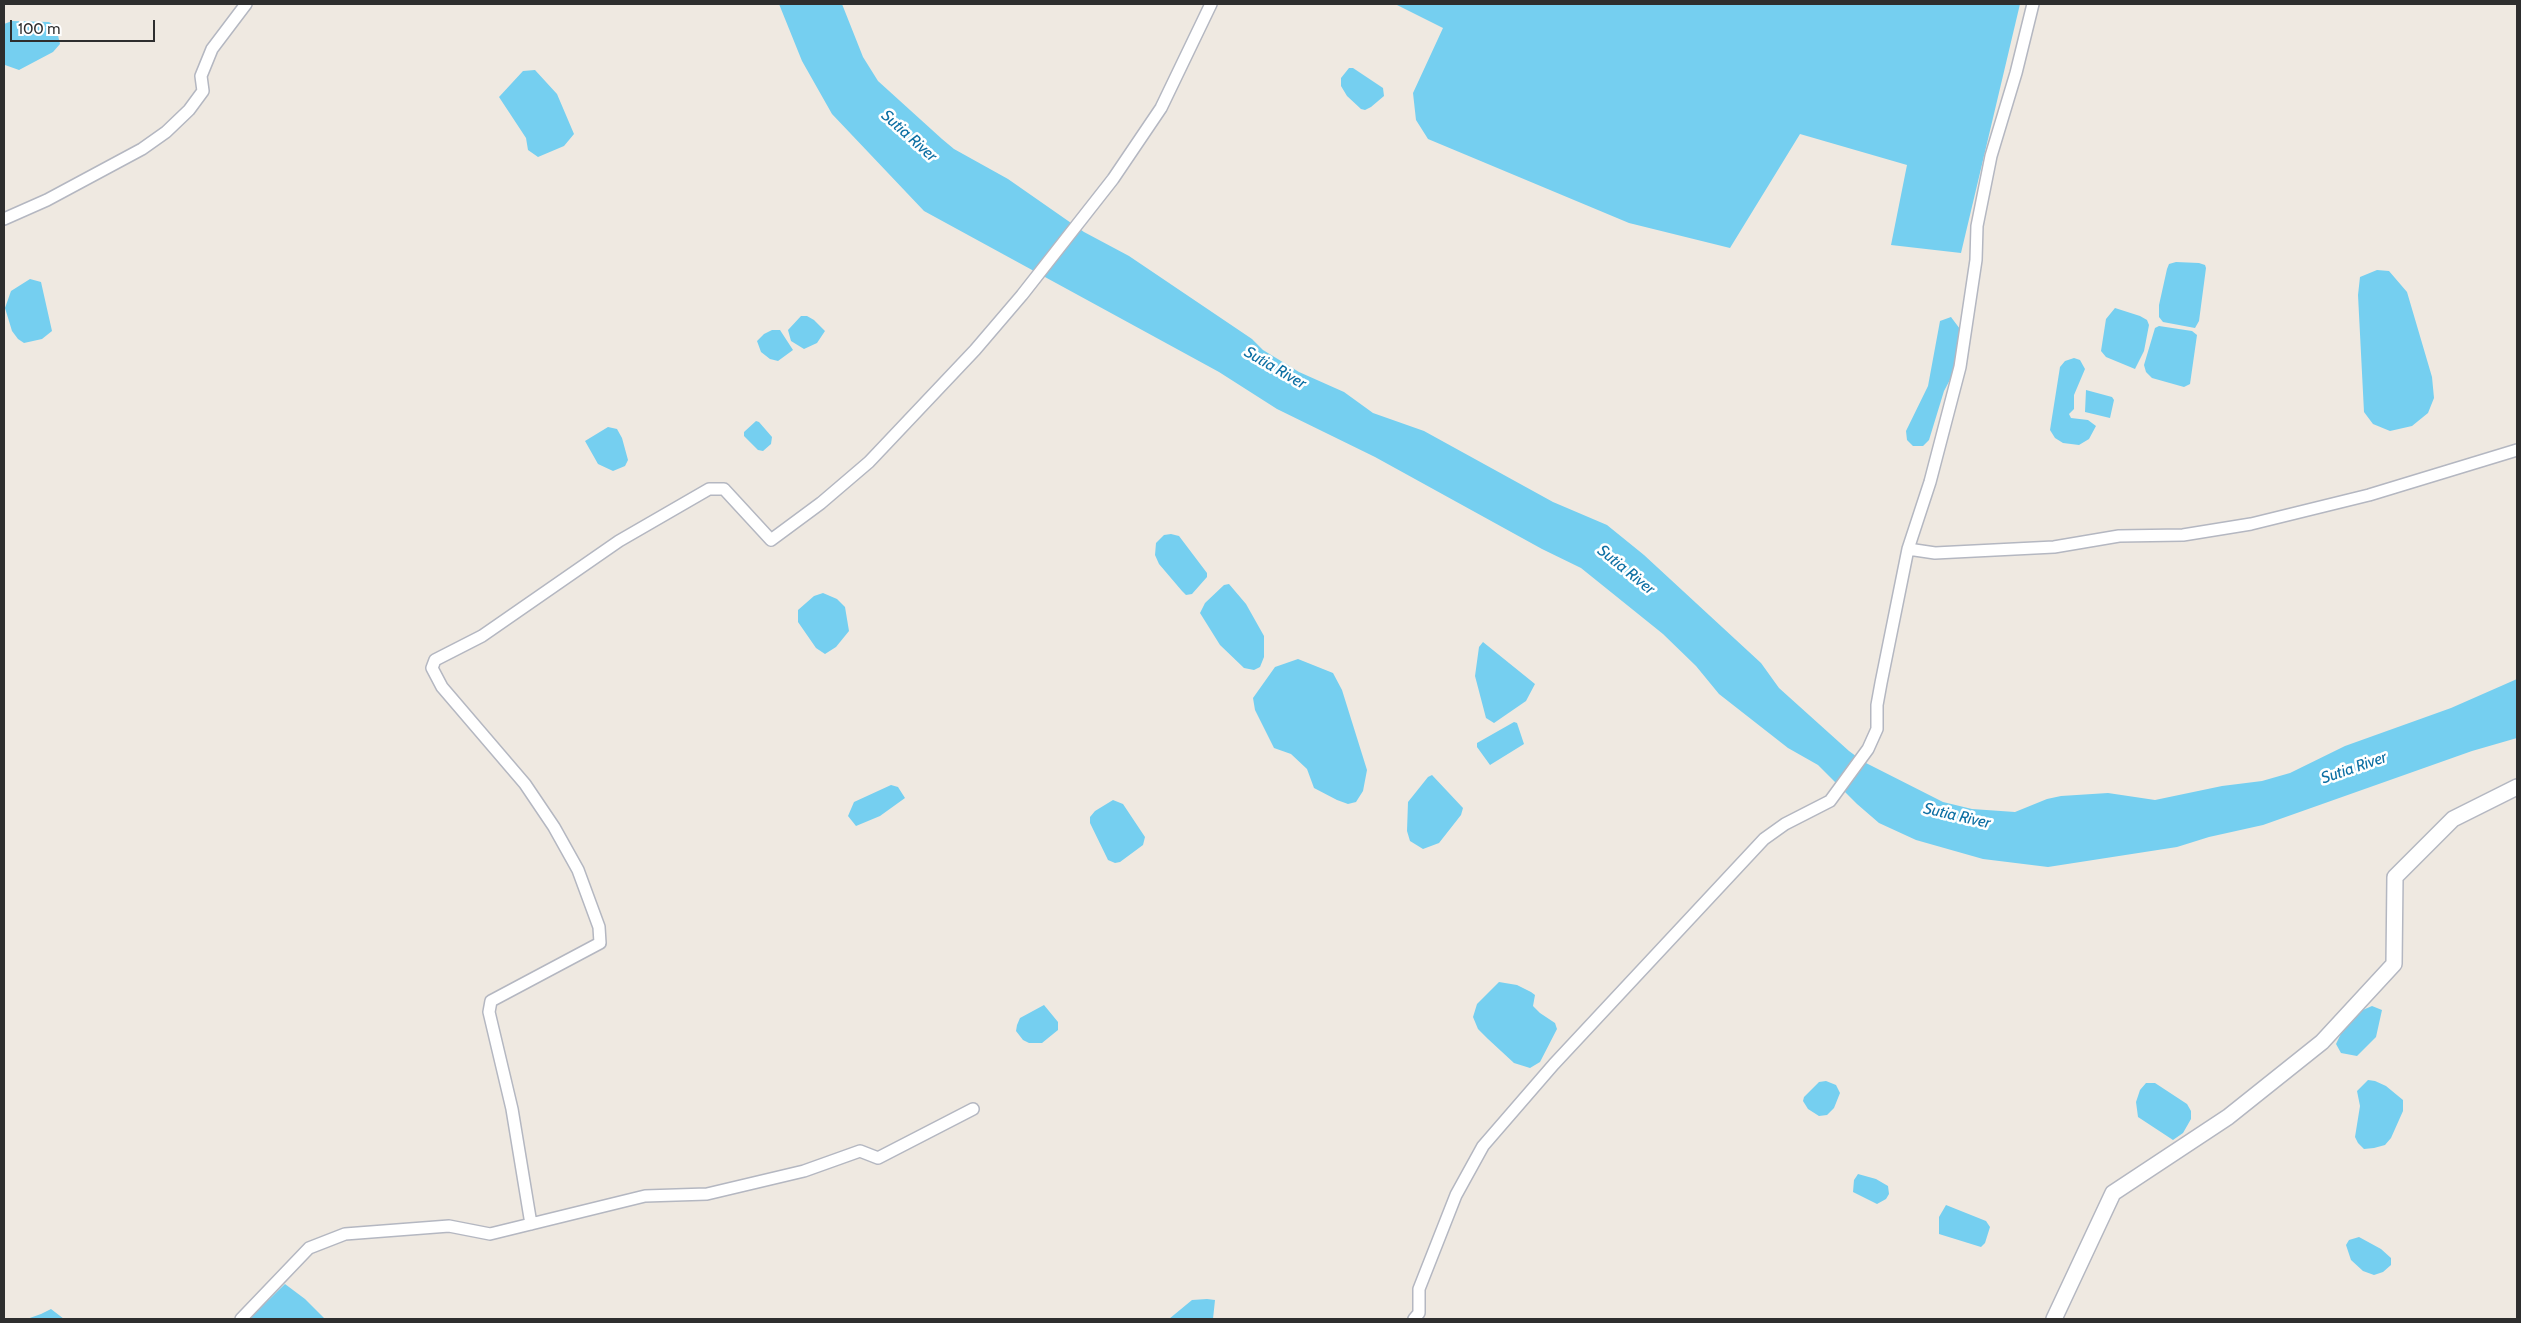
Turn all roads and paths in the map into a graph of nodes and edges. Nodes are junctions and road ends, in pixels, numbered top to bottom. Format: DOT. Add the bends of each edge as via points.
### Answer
graph roads {
  1 [pos="246,4"];
  2 [pos="1211,4"];
  3 [pos="2032,4"];
  4 [pos="4,219"];
  5 [pos="2517,450"];
  6 [pos="1908,549"];
  7 [pos="2517,787"];
  8 [pos="973,1110"];
  9 [pos="531,1224"];
  10 [pos="241,1319"];
  11 [pos="1414,1319"];
  12 [pos="2054,1319"];
  1 -- 4 [label="street" via="212,49 201,76 203,91 166,132 47,200"];
  2 -- 9 [label="street" via="1161,108 1113,179 975,350 869,462 821,503 771,540 724,489 709,489 619,541 482,636 435,660 432,668 442,688 525,784 554,827 578,870 599,927 600,943 492,1001 489,1012 512,1109"];
  3 -- 6 [label="street" via="2016,73 1991,156 1977,226 1976,260 1960,367 1930,482"];
  5 -- 6 [label="street" via="2370,495 2251,524 2183,536 2119,536 2054,547 1935,553"];
  6 -- 11 [label="street" via="1881,683 1877,729 1868,749 1830,801 1785,824 1764,839 1554,1064 1483,1146 1456,1195 1419,1289 1419,1313"];
  7 -- 12 [label="street" via="2454,819 2395,878 2394,964 2322,1042 2228,1117 2113,1193"];
  8 -- 9 [label="street" via="878,1158 860,1151 804,1171 707,1194 645,1196"];
  9 -- 10 [label="street" via="490,1234 449,1226 345,1234 309,1248"];
}
